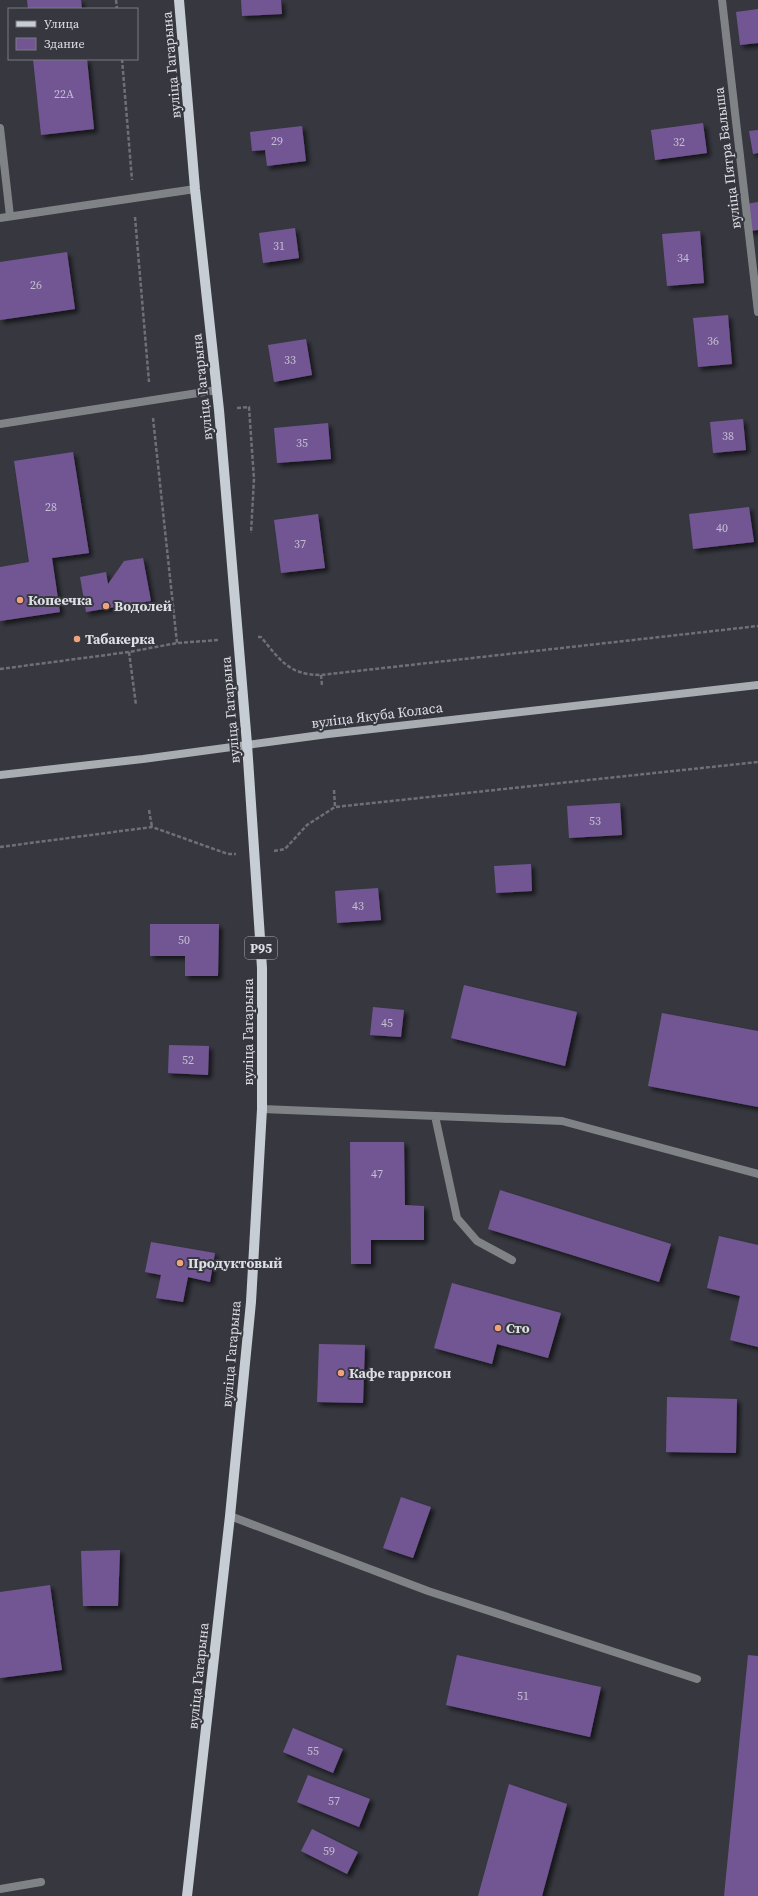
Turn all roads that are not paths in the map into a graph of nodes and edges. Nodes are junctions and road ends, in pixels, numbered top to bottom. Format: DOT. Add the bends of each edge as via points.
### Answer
graph roads {
  1 [pos="179,0"];
  2 [pos="722,0"];
  3 [pos="0,128"];
  4 [pos="195,189"];
  5 [pos="10,216"];
  6 [pos="0,218"];
  7 [pos="758,312"];
  8 [pos="217,390"];
  9 [pos="0,424"];
  10 [pos="758,685"];
  11 [pos="247,744"];
  12 [pos="0,775"];
  13 [pos="262,1109"];
  14 [pos="435,1116"];
  15 [pos="758,1174"];
  16 [pos="512,1260"];
  17 [pos="230,1516"];
  18 [pos="697,1679"];
  19 [pos="42,1882"];
  20 [pos="0,1889"];
  21 [pos="187,1896"];
  1 -- 4 [label="main road, вуліца Гагарына / Р95"];
  2 -- 7 [label="street, вуліца Пятра Балыша"];
  3 -- 5 [label="street"];
  4 -- 5 [label="street"];
  4 -- 8 [label="main road, вуліца Гагарына / Р95"];
  5 -- 6 [label="street"];
  8 -- 9 [label="street"];
  8 -- 11 [label="main road, вуліца Гагарына / Р95"];
  10 -- 11 [label="main road, вуліца Якуба Коласа"];
  11 -- 12 [label="main road, вуліца Якуба Коласа"];
  11 -- 13 [label="main road, вуліца Гагарына / Р95" via="262,968"];
  13 -- 14 [label="street"];
  13 -- 17 [label="main road, вуліца Гагарына / Р95" via="251,1302"];
  14 -- 15 [label="street" via="562,1121"];
  14 -- 16 [label="street" via="457,1218 476,1240"];
  17 -- 18 [label="street" via="428,1591"];
  17 -- 21 [label="main road, вуліца Гагарына / Р95"];
  19 -- 20 [label="street"];
}
